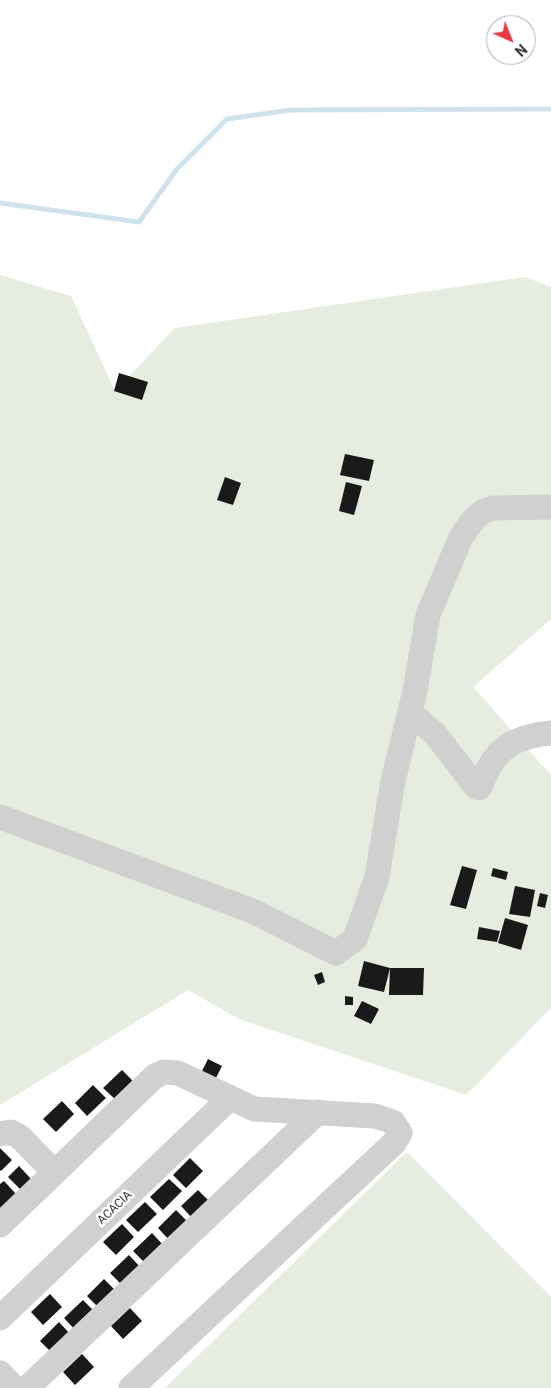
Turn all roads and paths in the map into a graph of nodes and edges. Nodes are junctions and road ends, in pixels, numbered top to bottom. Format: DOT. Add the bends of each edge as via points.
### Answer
graph roads {
  1 [pos="551,507"];
  2 [pos="410,712"];
  3 [pos="551,733"];
  4 [pos="0,817"];
  5 [pos="230,1098"];
  6 [pos="318,1112"];
  7 [pos="0,1134"];
  8 [pos="54,1172"];
  9 [pos="0,1225"];
  10 [pos="0,1318"];
  11 [pos="0,1373"];
  12 [pos="14,1388"];
  13 [pos="27,1388"];
  14 [pos="132,1388"];
  1 -- 2 [label="street" via="493,508 473,520 461,537 428,615"];
  2 -- 3 [label="street" via="436,736 479,788 496,756 510,743"];
  2 -- 4 [label="street" via="393,782 377,877 355,939 336,953 256,912"];
  5 -- 6 [label="street" via="254,1109"];
  5 -- 8 [label="street" via="178,1073 164,1072 155,1076"];
  5 -- 10 [label="street, ACACIA"];
  6 -- 13 [label="street"];
  6 -- 14 [label="street" via="374,1116 392,1122 400,1133 394,1143"];
  7 -- 8 [label="street" via="11,1132 20,1137"];
  8 -- 9 [label="street"];
  11 -- 12 [label="street"];
}
